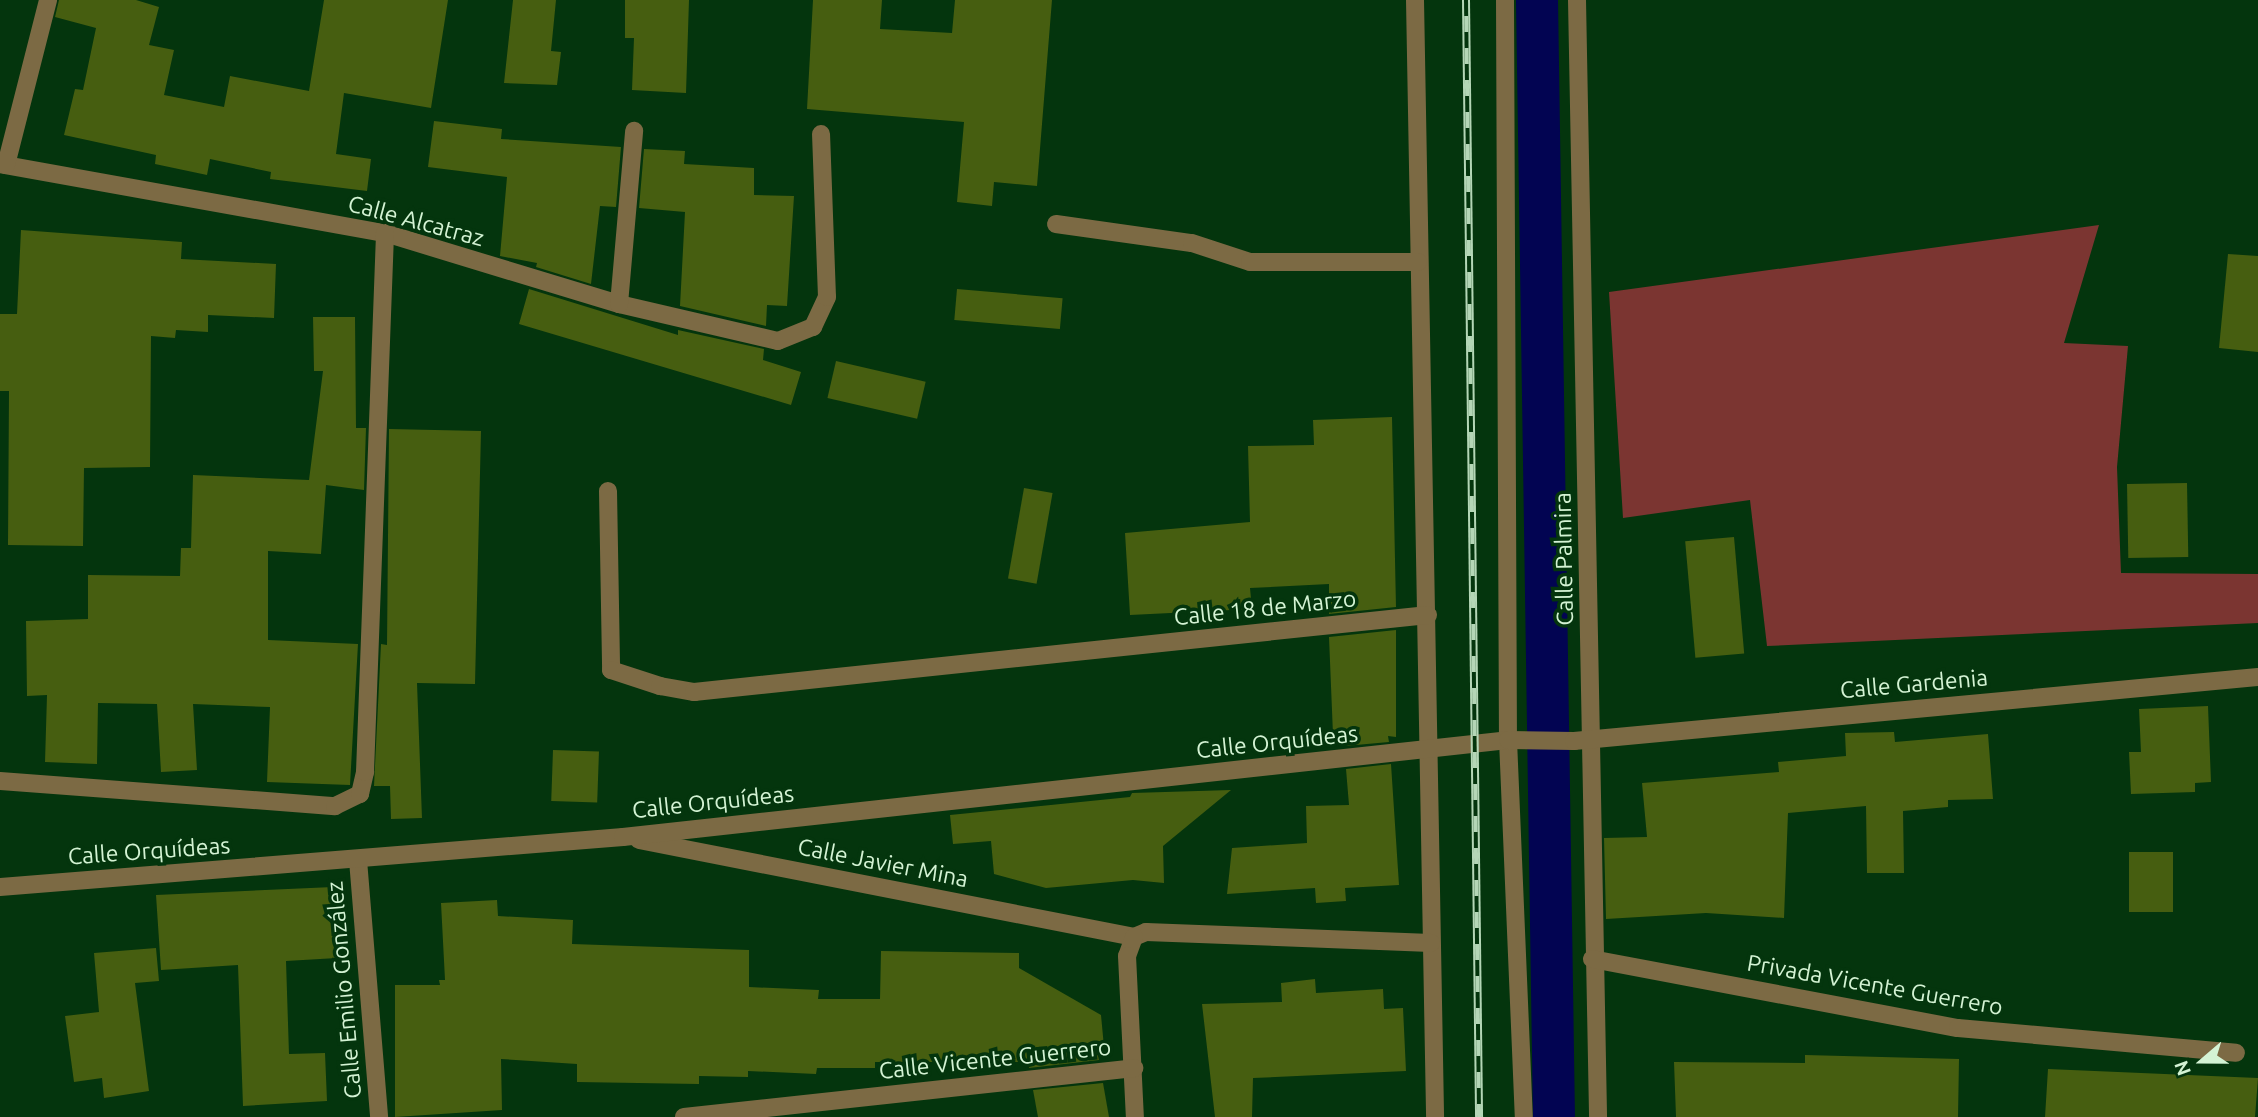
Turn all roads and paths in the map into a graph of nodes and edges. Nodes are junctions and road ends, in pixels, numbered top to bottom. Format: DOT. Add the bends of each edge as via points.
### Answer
graph roads {
  1 [pos="48,0"];
  2 [pos="1415,0"];
  3 [pos="1505,0"];
  4 [pos="1577,0"];
  5 [pos="634,131"];
  6 [pos="821,134"];
  7 [pos="3,165"];
  8 [pos="1056,223"];
  9 [pos="385,233"];
  10 [pos="1418,262"];
  11 [pos="619,304"];
  12 [pos="608,491"];
  13 [pos="1427,615"];
  14 [pos="2258,677"];
  15 [pos="1592,738"];
  16 [pos="1512,740"];
  17 [pos="1429,750"];
  18 [pos="0,781"];
  19 [pos="622,837"];
  20 [pos="358,860"];
  21 [pos="0,887"];
  22 [pos="1134,937"];
  23 [pos="1432,943"];
  24 [pos="1592,959"];
  25 [pos="2236,1053"];
  26 [pos="1134,1068"];
  27 [pos="379,1117"];
  28 [pos="684,1117"];
  29 [pos="1135,1117"];
  30 [pos="1435,1117"];
  31 [pos="1524,1117"];
  32 [pos="1598,1117"];
  1 -- 7 [label="street"];
  2 -- 10 [label="street"];
  3 -- 16 [label="street"];
  4 -- 15 [label="street, Calle Palmira"];
  5 -- 11 [label="street"];
  6 -- 11 [label="street, Calle Alcatraz" via="827,297 813,327 778,341"];
  7 -- 9 [label="street, Calle Alcatraz"];
  8 -- 10 [label="street" via="1192,243 1250,262"];
  9 -- 11 [label="street, Calle Alcatraz"];
  9 -- 18 [label="street" via="365,772 360,794 335,806"];
  10 -- 13 [label="street"];
  12 -- 13 [label="street, Calle 18 de Marzo" via="611,670 694,692"];
  13 -- 17 [label="street"];
  14 -- 15 [label="street, Calle Gardenia"];
  15 -- 16 [label="street, Calle Gardenia"];
  15 -- 24 [label="street, Calle Palmira"];
  16 -- 17 [label="street, Calle Orquídeas"];
  16 -- 31 [label="street"];
  17 -- 19 [label="street, Calle Orquídeas"];
  17 -- 23 [label="street"];
  19 -- 20 [label="street, Calle Orquídeas"];
  19 -- 22 [label="street, Calle Javier Mina"];
  20 -- 21 [label="street, Calle Orquídeas"];
  20 -- 27 [label="street, Calle Emilio González"];
  22 -- 23 [label="street" via="1146,932"];
  22 -- 26 [label="street, Calle Vicente Guerrero" via="1127,956"];
  23 -- 30 [label="street"];
  24 -- 25 [label="street, Privada Vicente Guerrero" via="1958,1028"];
  24 -- 32 [label="street, Calle Palmira"];
  26 -- 28 [label="street, Calle Vicente Guerrero"];
  26 -- 29 [label="street"];
}
